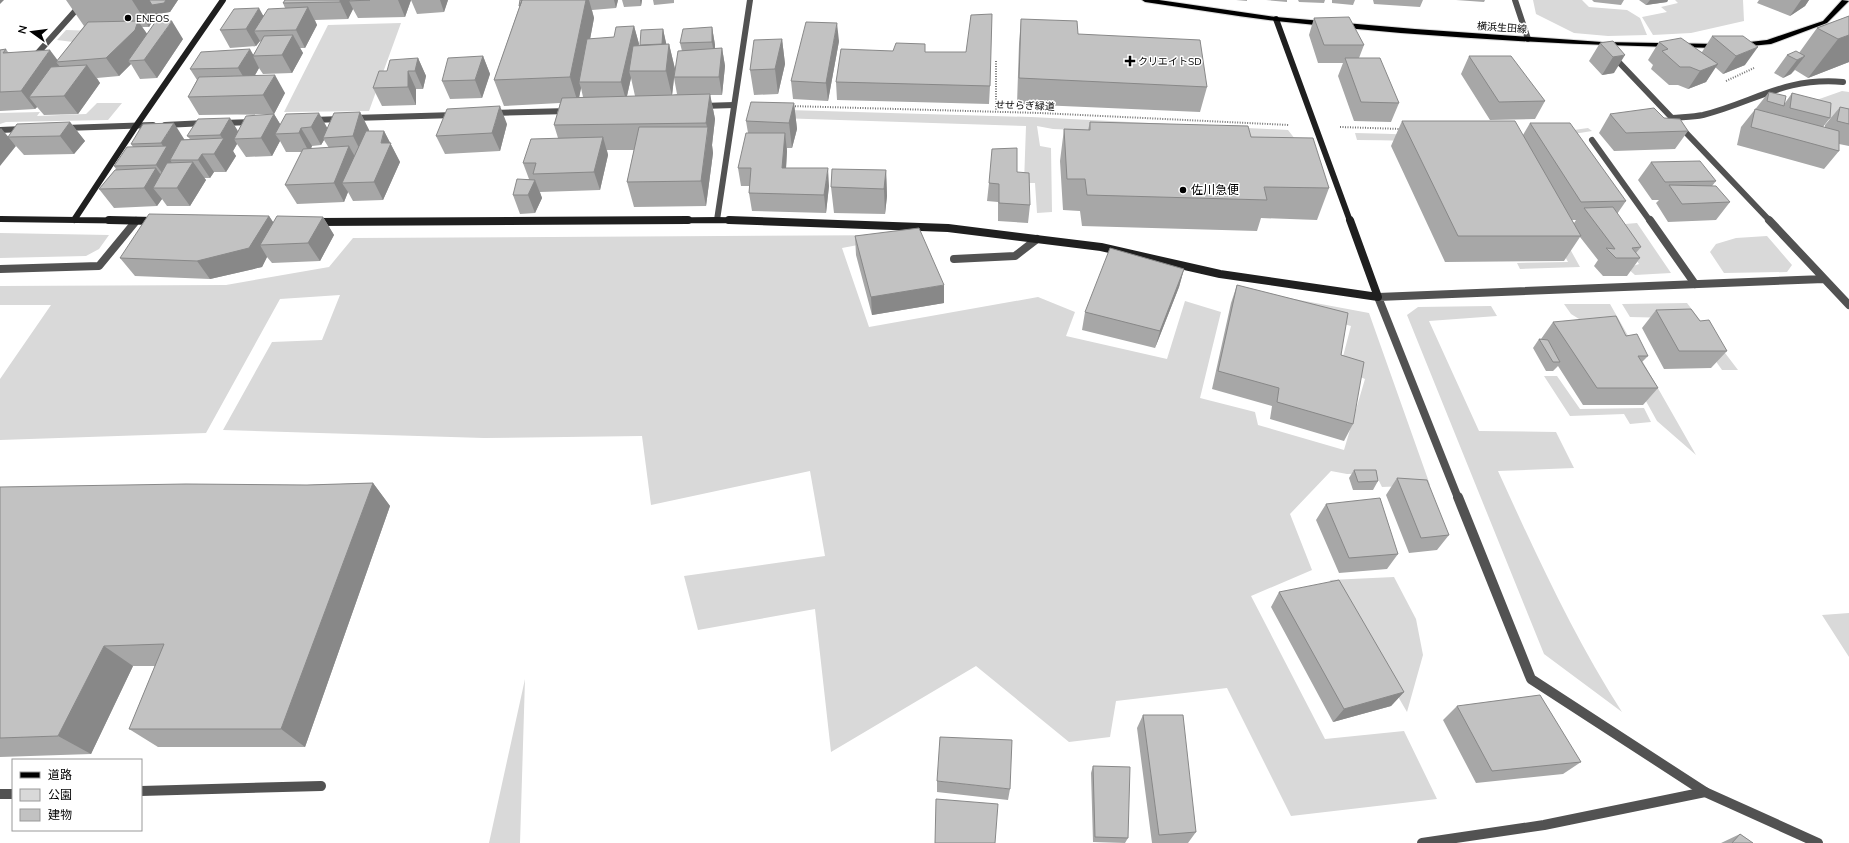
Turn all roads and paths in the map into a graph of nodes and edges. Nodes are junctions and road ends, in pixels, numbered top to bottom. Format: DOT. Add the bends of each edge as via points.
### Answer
graph roads {
  1 [pos="85,0"];
  2 [pos="223,0"];
  3 [pos="750,0"];
  4 [pos="1146,0"];
  5 [pos="1515,0"];
  6 [pos="1846,0"];
  7 [pos="1161,1"];
  8 [pos="1276,19"];
  9 [pos="1528,39"];
  10 [pos="1602,44"];
  11 [pos="35,56"];
  12 [pos="996,61"];
  13 [pos="1756,67"];
  14 [pos="1843,82"];
  15 [pos="1721,83"];
  16 [pos="734,105"];
  17 [pos="790,106"];
  18 [pos="694,107"];
  19 [pos="996,110"];
  20 [pos="575,111"];
  21 [pos="463,114"];
  22 [pos="487,114"];
  23 [pos="1672,118"];
  24 [pos="304,120"];
  25 [pos="264,121"];
  26 [pos="136,126"];
  27 [pos="1315,126"];
  28 [pos="61,128"];
  29 [pos="1341,128"];
  30 [pos="30,129"];
  31 [pos="1403,129"];
  32 [pos="0,130"];
  33 [pos="1592,140"];
  34 [pos="0,219"];
  35 [pos="74,220"];
  36 [pos="717,220"];
  37 [pos="136,221"];
  38 [pos="159,221"];
  39 [pos="309,222"];
  40 [pos="1037,239"];
  41 [pos="954,259"];
  42 [pos="0,269"];
  43 [pos="1824,280"];
  44 [pos="1695,284"];
  45 [pos="1378,297"];
  46 [pos="1849,305"];
  47 [pos="321,786"];
  48 [pos="142,791"];
  49 [pos="1705,792"];
  50 [pos="0,794"];
  51 [pos="12,794"];
  52 [pos="1422,843"];
  53 [pos="1818,843"];
  1 -- 11 [label="street"];
  2 -- 26 [label="street"];
  3 -- 16 [label="street"];
  4 -- 7 [label="main road, 横浜生田線"];
  5 -- 9 [label="street"];
  6 -- 10 [label="main road, 横浜生田線" via="1825,22 1768,42 1729,46"];
  7 -- 8 [label="main road, 横浜生田線"];
  8 -- 9 [label="main road, 横浜生田線"];
  8 -- 27 [label="street"];
  9 -- 10 [label="main road, 横浜生田線"];
  10 -- 23 [label="street"];
  12 -- 19 [label="path"];
  13 -- 15 [label="path"];
  14 -- 23 [label="street" via="1818,80 1794,84 1760,93 1702,115"];
  16 -- 18 [label="street"];
  16 -- 36 [label="street"];
  17 -- 19 [label="path, せせらぎ緑道"];
  19 -- 27 [label="path, せせらぎ緑道"];
  20 -- 22 [label="street"];
  21 -- 24 [label="street"];
  23 -- 43 [label="street"];
  25 -- 26 [label="street"];
  26 -- 28 [label="street"];
  26 -- 35 [label="street"];
  27 -- 45 [label="street"];
  29 -- 31 [label="path"];
  30 -- 32 [label="street"];
  33 -- 44 [label="street"];
  34 -- 35 [label="street"];
  35 -- 37 [label="street"];
  36 -- 39 [label="street"];
  36 -- 40 [label="street" via="948,228"];
  37 -- 38 [label="street"];
  37 -- 42 [label="street" via="99,266"];
  40 -- 41 [label="street" via="1015,256"];
  40 -- 45 [label="street" via="1101,246 1220,274"];
  43 -- 44 [label="street"];
  43 -- 46 [label="street"];
  44 -- 45 [label="street"];
  45 -- 49 [label="street" via="1531,679"];
  47 -- 48 [label="street"];
  49 -- 52 [label="street" via="1544,825"];
  49 -- 53 [label="street"];
  50 -- 51 [label="street"];
}
